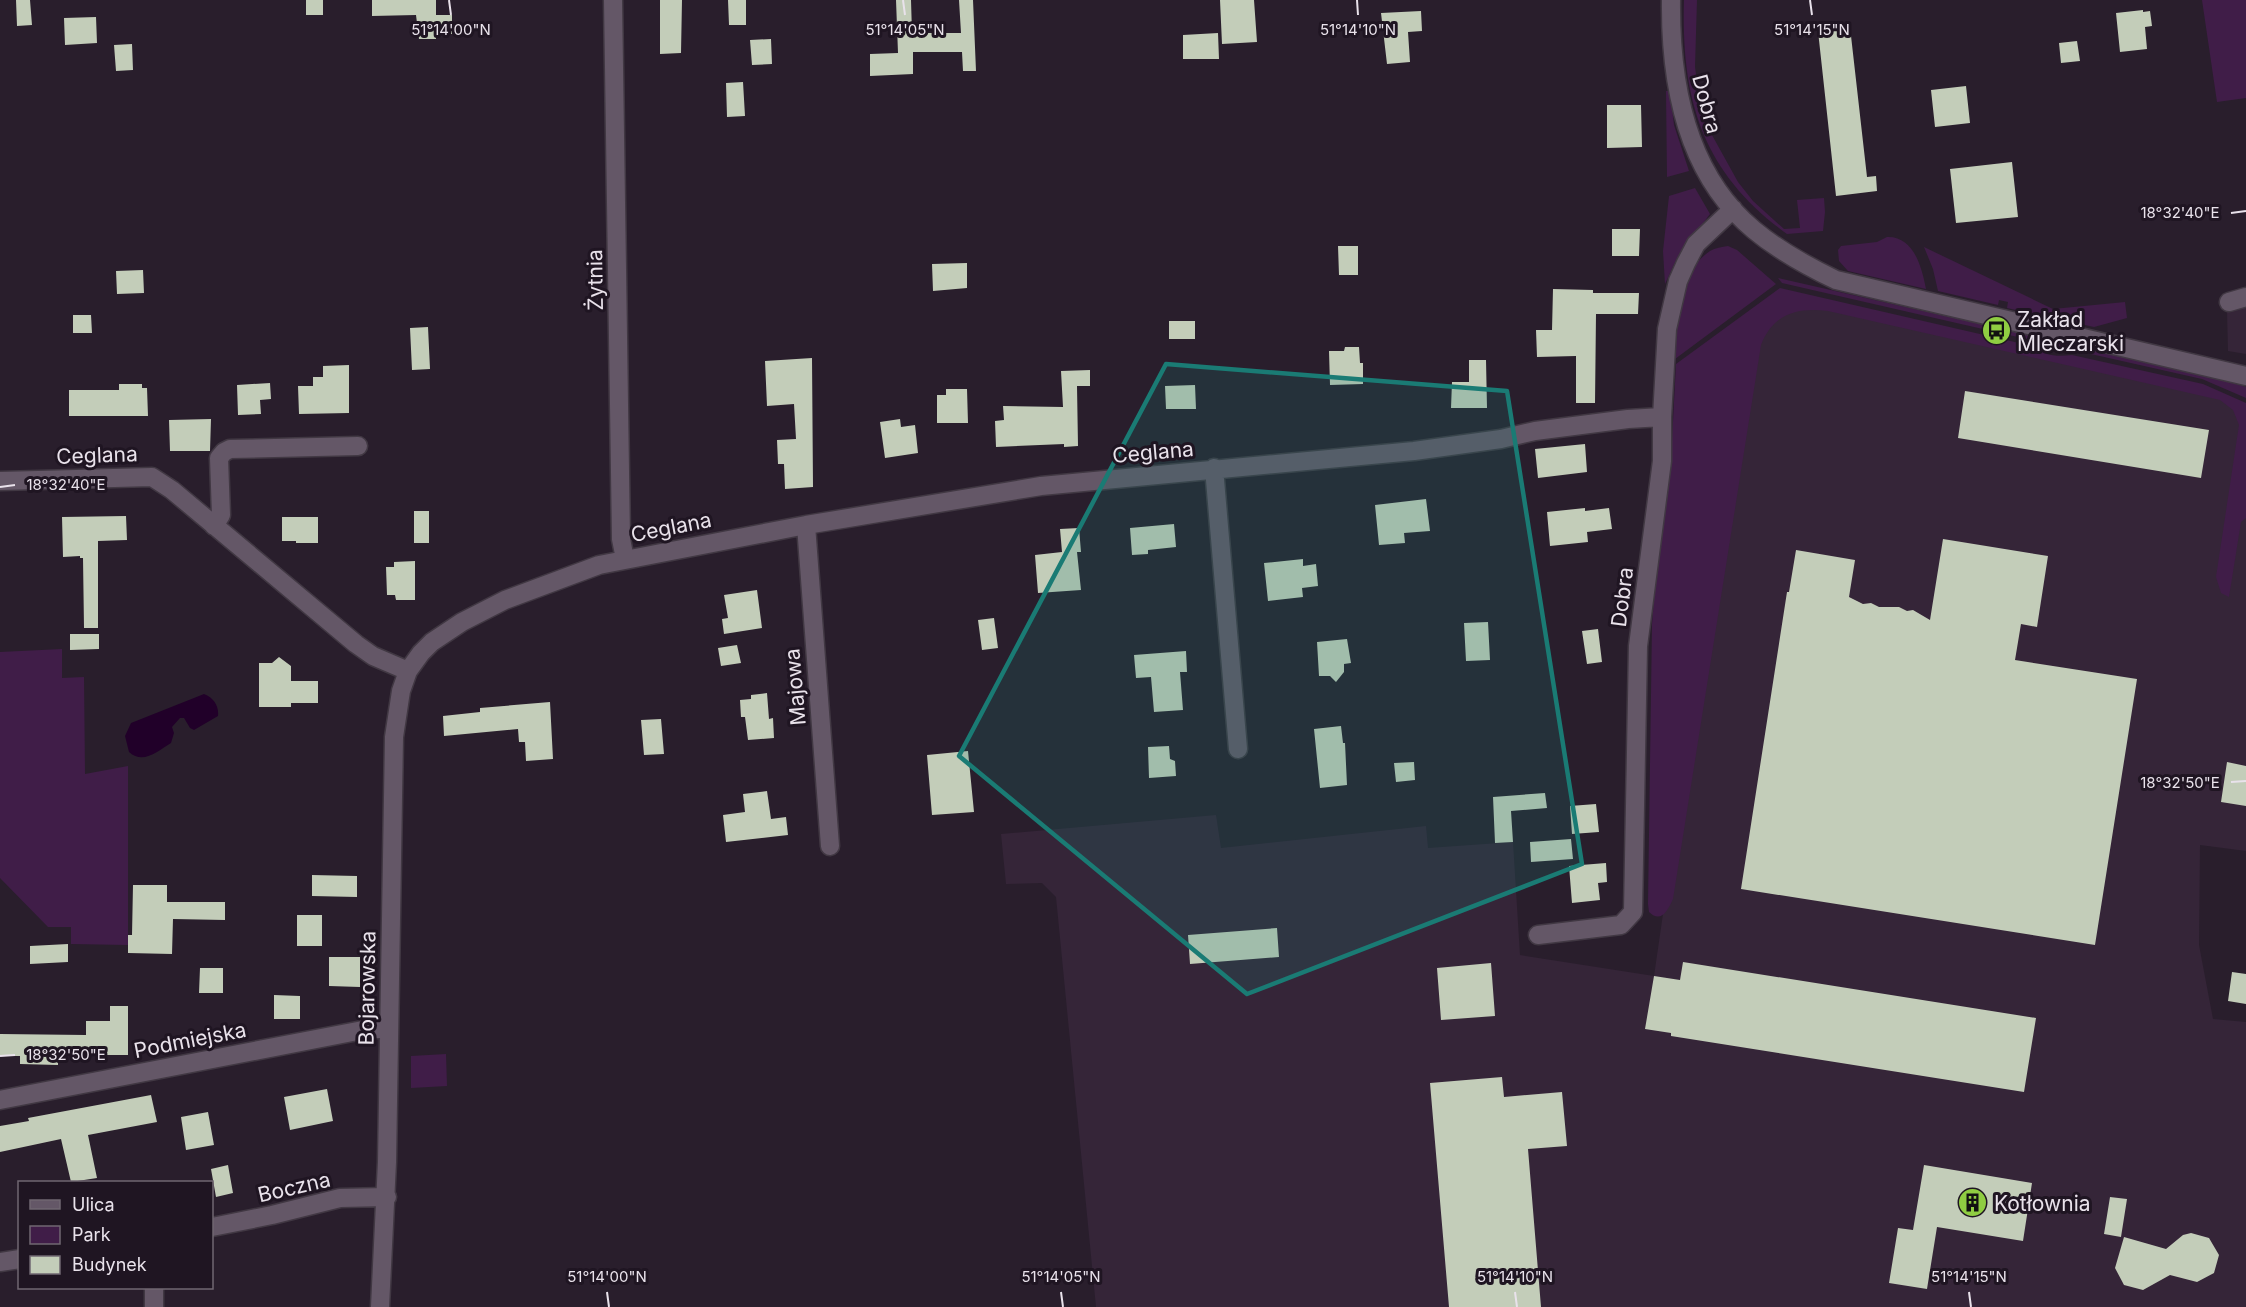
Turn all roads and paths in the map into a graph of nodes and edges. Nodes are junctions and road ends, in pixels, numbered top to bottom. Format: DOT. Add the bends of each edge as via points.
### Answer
graph roads {
  1 [pos="614,0"];
  2 [pos="1671,0"];
  3 [pos="1733,209"];
  4 [pos="2246,376"];
  5 [pos="1662,417"];
  6 [pos="358,446"];
  7 [pos="1214,468"];
  8 [pos="0,481"];
  9 [pos="806,525"];
  10 [pos="214,526"];
  11 [pos="626,559"];
  12 [pos="408,671"];
  13 [pos="1238,749"];
  14 [pos="830,846"];
  15 [pos="1538,935"];
  16 [pos="389,1029"];
  17 [pos="0,1100"];
  18 [pos="387,1197"];
  19 [pos="213,1227"];
  20 [pos="18,1259"];
  21 [pos="0,1262"];
  22 [pos="154,1289"];
  23 [pos="154,1307"];
  24 [pos="380,1307"];
  1 -- 11 [label="street, Żytnia" via="621,539"];
  2 -- 3 [label="street, Dobra" via="1673,59 1685,122 1709,177"];
  3 -- 4 [label="street, Dobra" via="1768,240 1836,280"];
  3 -- 5 [label="street, Dobra" via="1696,244 1678,281 1667,329"];
  5 -- 7 [label="street, Ceglana" via="1535,431 1414,451"];
  5 -- 15 [label="street, Dobra" via="1662,461 1638,646 1633,912 1621,926"];
  6 -- 10 [label="street" via="230,448 219,459 221,515"];
  7 -- 9 [label="street, Ceglana" via="1041,486"];
  7 -- 13 [label="street, Ceglana"];
  8 -- 10 [label="street, Ceglana" via="152,477"];
  9 -- 11 [label="street, Ceglana"];
  9 -- 14 [label="street, Majowa"];
  10 -- 12 [label="street, Ceglana" via="356,644"];
  11 -- 12 [label="street, Ceglana" via="576,572 479,612 432,642"];
  12 -- 16 [label="street, Bojarowska" via="394,737"];
  16 -- 17 [label="street, Podmiejska" via="368,1029"];
  16 -- 18 [label="street, Bojarowska"];
  18 -- 19 [label="street, Boczna" via="340,1198"];
  18 -- 24 [label="street, Bojarowska"];
  20 -- 21 [label="street"];
  22 -- 23 [label="street"];
}
